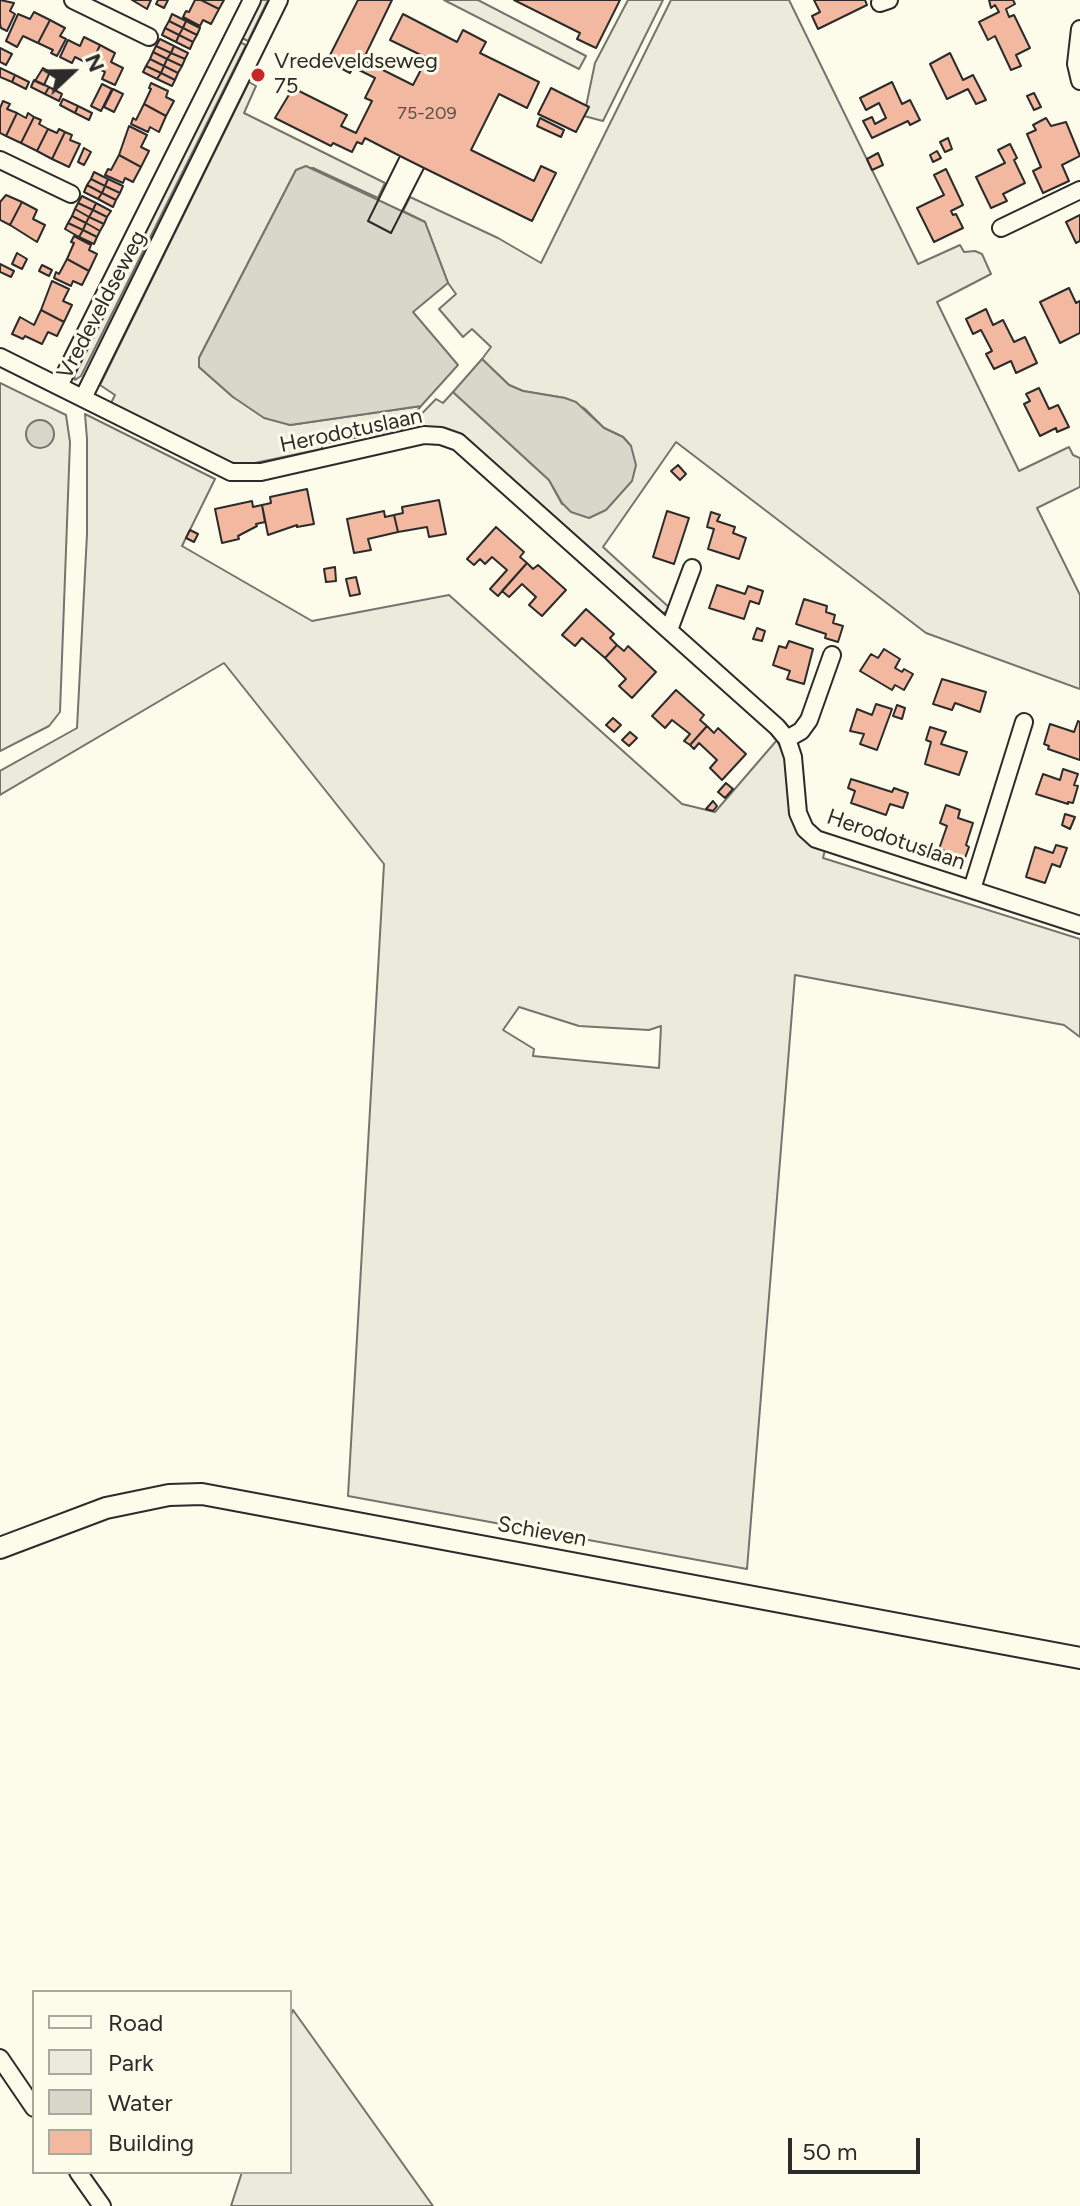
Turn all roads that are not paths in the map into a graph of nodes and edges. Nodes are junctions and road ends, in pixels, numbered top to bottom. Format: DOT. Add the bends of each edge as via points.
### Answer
graph roads {
  1 [pos="73,0"];
  2 [pos="252,0"];
  3 [pos="279,0"];
  4 [pos="1080,29"];
  5 [pos="149,37"];
  6 [pos="1080,81"];
  7 [pos="0,160"];
  8 [pos="1080,190"];
  9 [pos="71,194"];
  10 [pos="1001,228"];
  11 [pos="0,357"];
  12 [pos="59,386"];
  13 [pos="83,398"];
  14 [pos="692,568"];
  15 [pos="669,630"];
  16 [pos="832,655"];
  17 [pos="1024,722"];
  18 [pos="787,739"];
  19 [pos="972,889"];
  20 [pos="1080,925"];
  21 [pos="0,1548"];
  22 [pos="1080,1658"];
  23 [pos="0,2058"];
  24 [pos="32,2105"];
  25 [pos="79,2174"];
  26 [pos="102,2206"];
  1 -- 5 [label="street"];
  2 -- 12 [label="street, Vredeveldseweg"];
  3 -- 13 [label="street, Vredeveldseweg"];
  4 -- 6 [label="street"];
  7 -- 9 [label="street"];
  8 -- 10 [label="street"];
  11 -- 12 [label="street"];
  12 -- 13 [label="street, Vredeveldseweg"];
  13 -- 15 [label="street, Herodotuslaan" via="231,472 261,472 424,435 450,438"];
  14 -- 15 [label="street"];
  15 -- 18 [label="street, Herodotuslaan"];
  16 -- 18 [label="street" via="809,720"];
  17 -- 19 [label="street, Herodotuslaan"];
  18 -- 19 [label="street, Herodotuslaan" via="798,813 816,839"];
  19 -- 20 [label="street, Herodotuslaan"];
  21 -- 22 [label="street, Schieven" via="106,1508 202,1494"];
  23 -- 24 [label="street"];
  25 -- 26 [label="street"];
}
